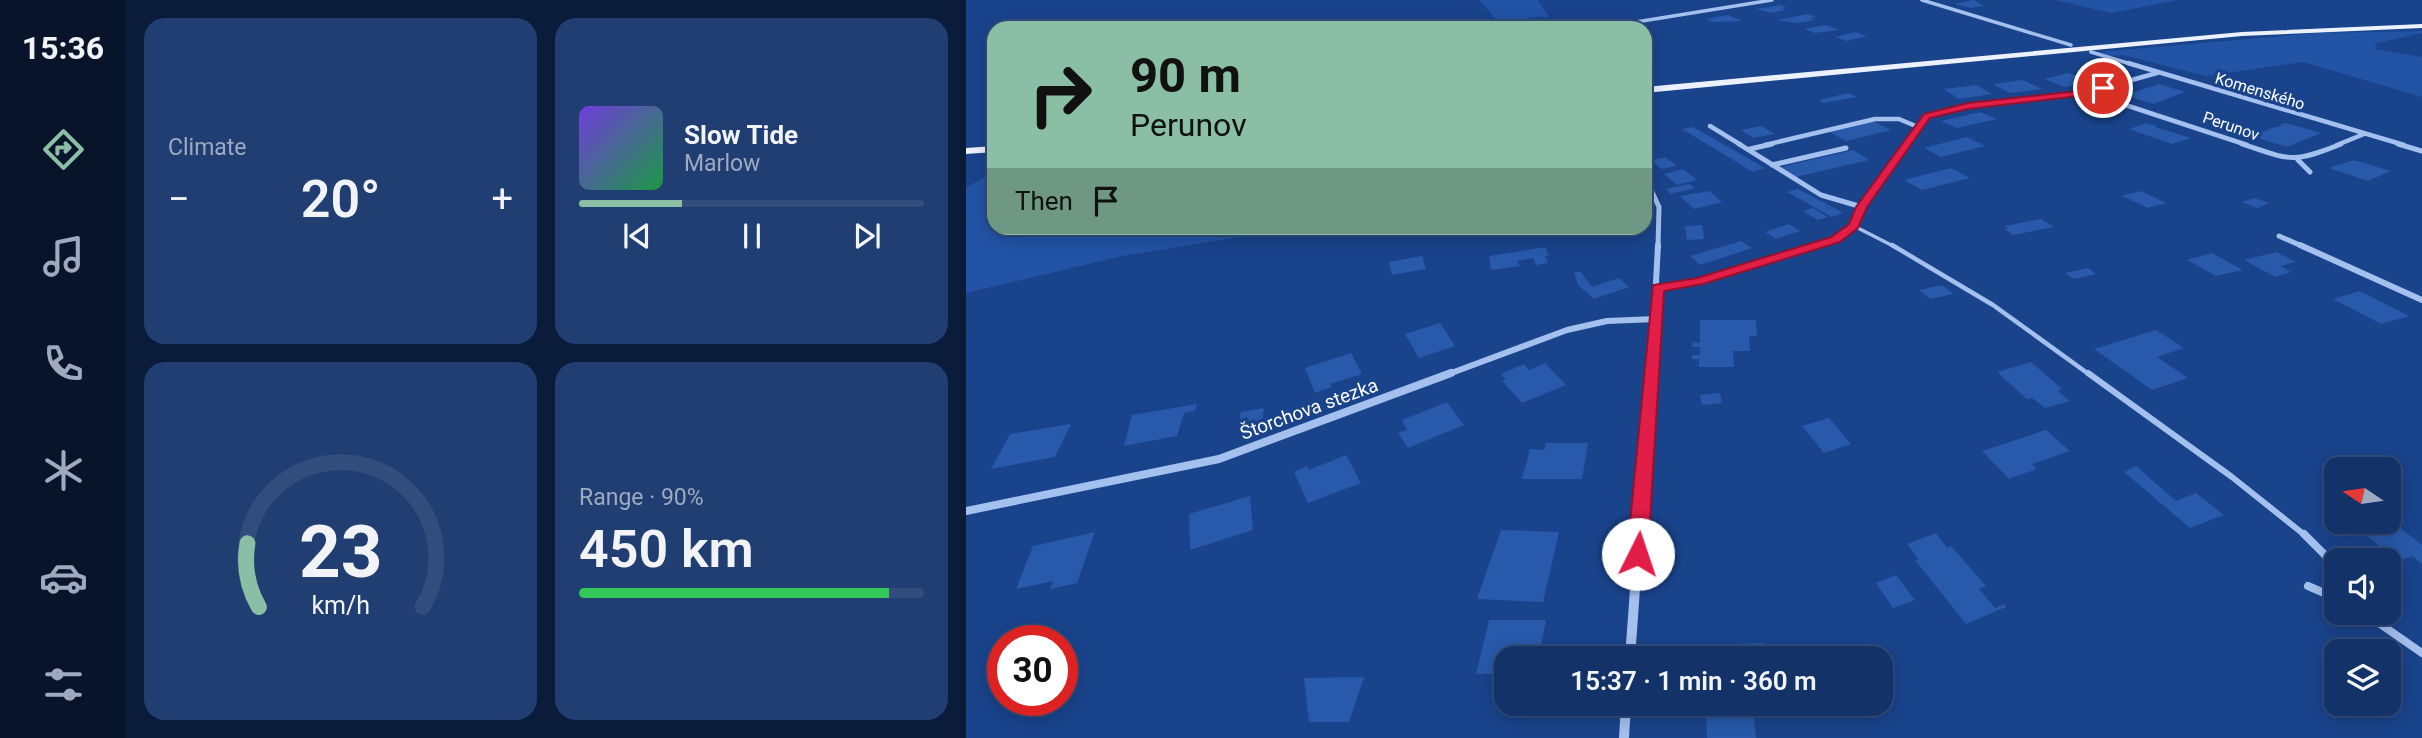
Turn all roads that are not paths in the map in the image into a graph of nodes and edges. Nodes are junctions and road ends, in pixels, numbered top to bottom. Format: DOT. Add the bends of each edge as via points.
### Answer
graph roads {
  1 [pos="1772,0"];
  2 [pos="1922,0"];
  3 [pos="1642,21"];
  4 [pos="2422,26"];
  5 [pos="2071,45"];
  6 [pos="2091,52"];
  7 [pos="2157,73"];
  8 [pos="1652,89"];
  9 [pos="2088,92"];
  10 [pos="1710,126"];
  11 [pos="1918,127"];
  12 [pos="2364,134"];
  13 [pos="1846,148"];
  14 [pos="1750,149"];
  15 [pos="987,150"];
  16 [pos="966,151"];
  17 [pos="2422,151"];
  18 [pos="2298,160"];
  19 [pos="1772,165"];
  20 [pos="2309,172"];
  21 [pos="1652,192"];
  22 [pos="1862,207"];
  23 [pos="1854,226"];
  24 [pos="2279,236"];
  25 [pos="1657,288"];
  26 [pos="2422,300"];
  27 [pos="1656,319"];
  28 [pos="966,511"];
  29 [pos="2324,554"];
  30 [pos="2308,586"];
  31 [pos="2324,593"];
  32 [pos="2381,625"];
  33 [pos="1631,646"];
  34 [pos="2422,653"];
  35 [pos="1625,716"];
  36 [pos="1624,738"];
  1 -- 3 [label="street"];
  2 -- 5 [label="street"];
  4 -- 8 [label="main road" via="2242,34"];
  6 -- 7 [label="street, Komenského"];
  7 -- 9 [label="street, Perunov"];
  7 -- 12 [label="street, Komenského"];
  9 -- 11 [label="street, Perunov" via="1968,106 1927,116"];
  9 -- 18 [label="street, Perunov" via="2280,158"];
  10 -- 14 [label="street"];
  11 -- 14 [label="street" via="1899,119 1875,119"];
  11 -- 22 [label="street, Perunov"];
  12 -- 17 [label="street, Komenského"];
  12 -- 18 [label="street"];
  13 -- 19 [label="street"];
  14 -- 19 [label="street"];
  15 -- 16 [label="main road"];
  18 -- 20 [label="street"];
  19 -- 22 [label="street" via="1821,195"];
  21 -- 25 [label="street" via="1659,207"];
  22 -- 23 [label="street, Perunov"];
  23 -- 25 [label="street" via="1811,249"];
  23 -- 29 [label="lane" via="1993,305 2232,477"];
  24 -- 26 [label="street"];
  25 -- 27 [label="street"];
  27 -- 28 [label="street, Štorchova stezka" via="1607,321 1567,330 1219,459"];
  27 -- 33 [label="street"];
  30 -- 31 [label="lane"];
  32 -- 34 [label="lane"];
  35 -- 36 [label="street"];
}
